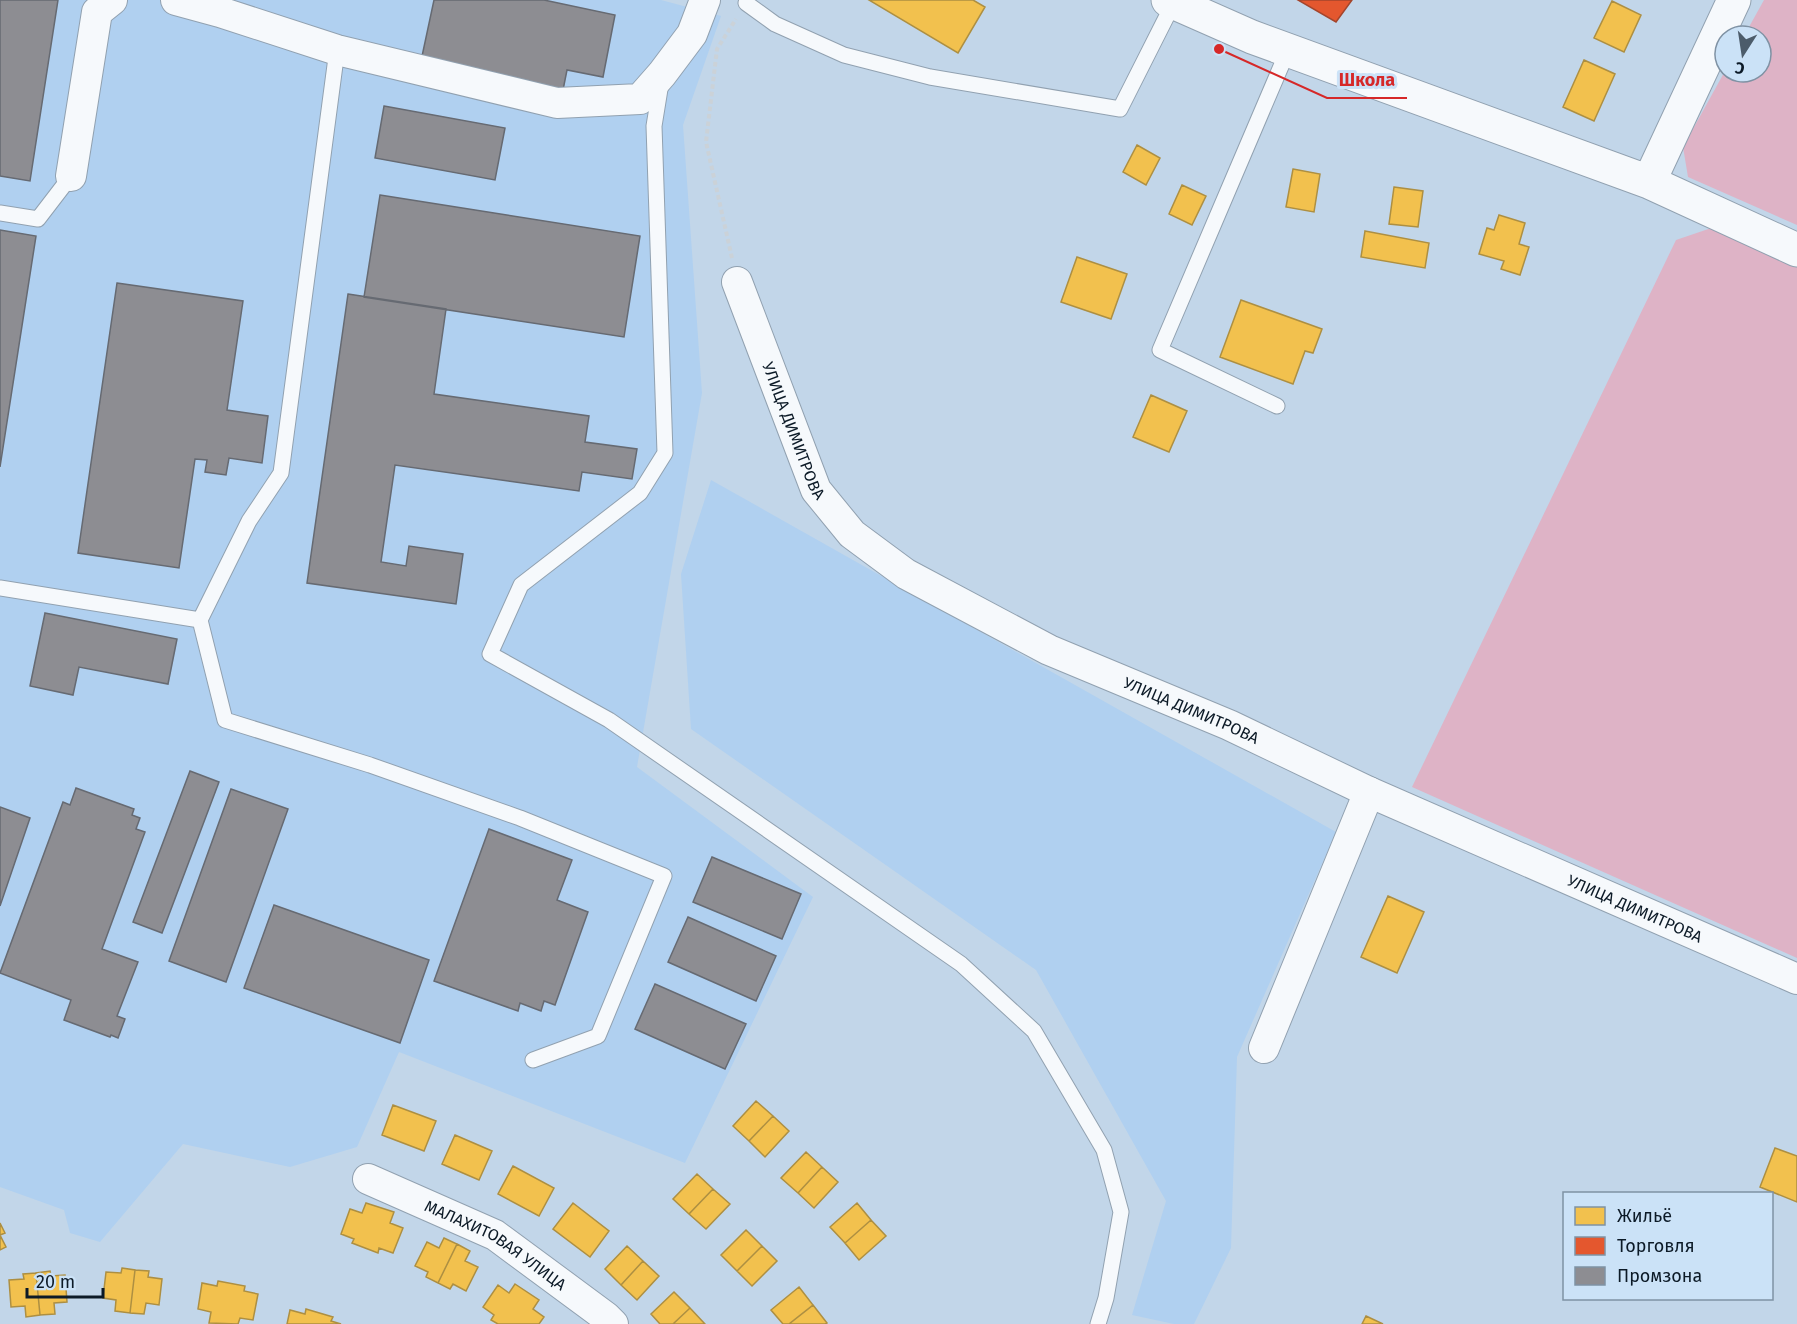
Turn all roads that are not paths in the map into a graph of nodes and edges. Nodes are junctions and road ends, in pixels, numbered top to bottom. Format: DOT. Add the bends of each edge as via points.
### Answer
graph roads {
  1 [pos="112,0"];
  2 [pos="176,0"];
  3 [pos="705,0"];
  4 [pos="1734,0"];
  5 [pos="1171,1"];
  6 [pos="746,3"];
  7 [pos="337,50"];
  8 [pos="1288,50"];
  9 [pos="662,74"];
  10 [pos="71,176"];
  11 [pos="1649,183"];
  12 [pos="0,213"];
  13 [pos="1797,250"];
  14 [pos="738,282"];
  15 [pos="1277,405"];
  16 [pos="0,588"];
  17 [pos="200,620"];
  18 [pos="1369,792"];
  19 [pos="1797,979"];
  20 [pos="1264,1048"];
  21 [pos="533,1060"];
  22 [pos="368,1179"];
  23 [pos="613,1324"];
  24 [pos="1098,1324"];
  1 -- 10 [label="street" via="97,12"];
  2 -- 7 [label="street"];
  3 -- 9 [label="street" via="692,34"];
  4 -- 11 [label="main road"];
  5 -- 6 [label="lane" via="1120,109 930,77 844,55 775,24"];
  5 -- 8 [label="main road"];
  7 -- 9 [label="street" via="557,103 640,99"];
  7 -- 17 [label="lane" via="281,473 249,521"];
  8 -- 11 [label="main road"];
  8 -- 15 [label="lane" via="1160,350"];
  9 -- 24 [label="lane" via="654,126 665,453 640,494 521,585 490,654 609,720 952,957 1034,1031 1104,1150 1121,1212"];
  10 -- 12 [label="lane" via="38,219"];
  11 -- 13 [label="main road"];
  14 -- 18 [label="street, УЛИЦА ДИМИТРОВА" via="816,490 852,534 906,574 1049,650 1229,725"];
  16 -- 17 [label="lane"];
  17 -- 21 [label="lane" via="225,720 509,814 664,876 598,1036"];
  18 -- 19 [label="street, УЛИЦА ДИМИТРОВА"];
  18 -- 20 [label="street"];
  22 -- 23 [label="street, МАЛАХИТОВАЯ УЛИЦА" via="495,1235"];
}
